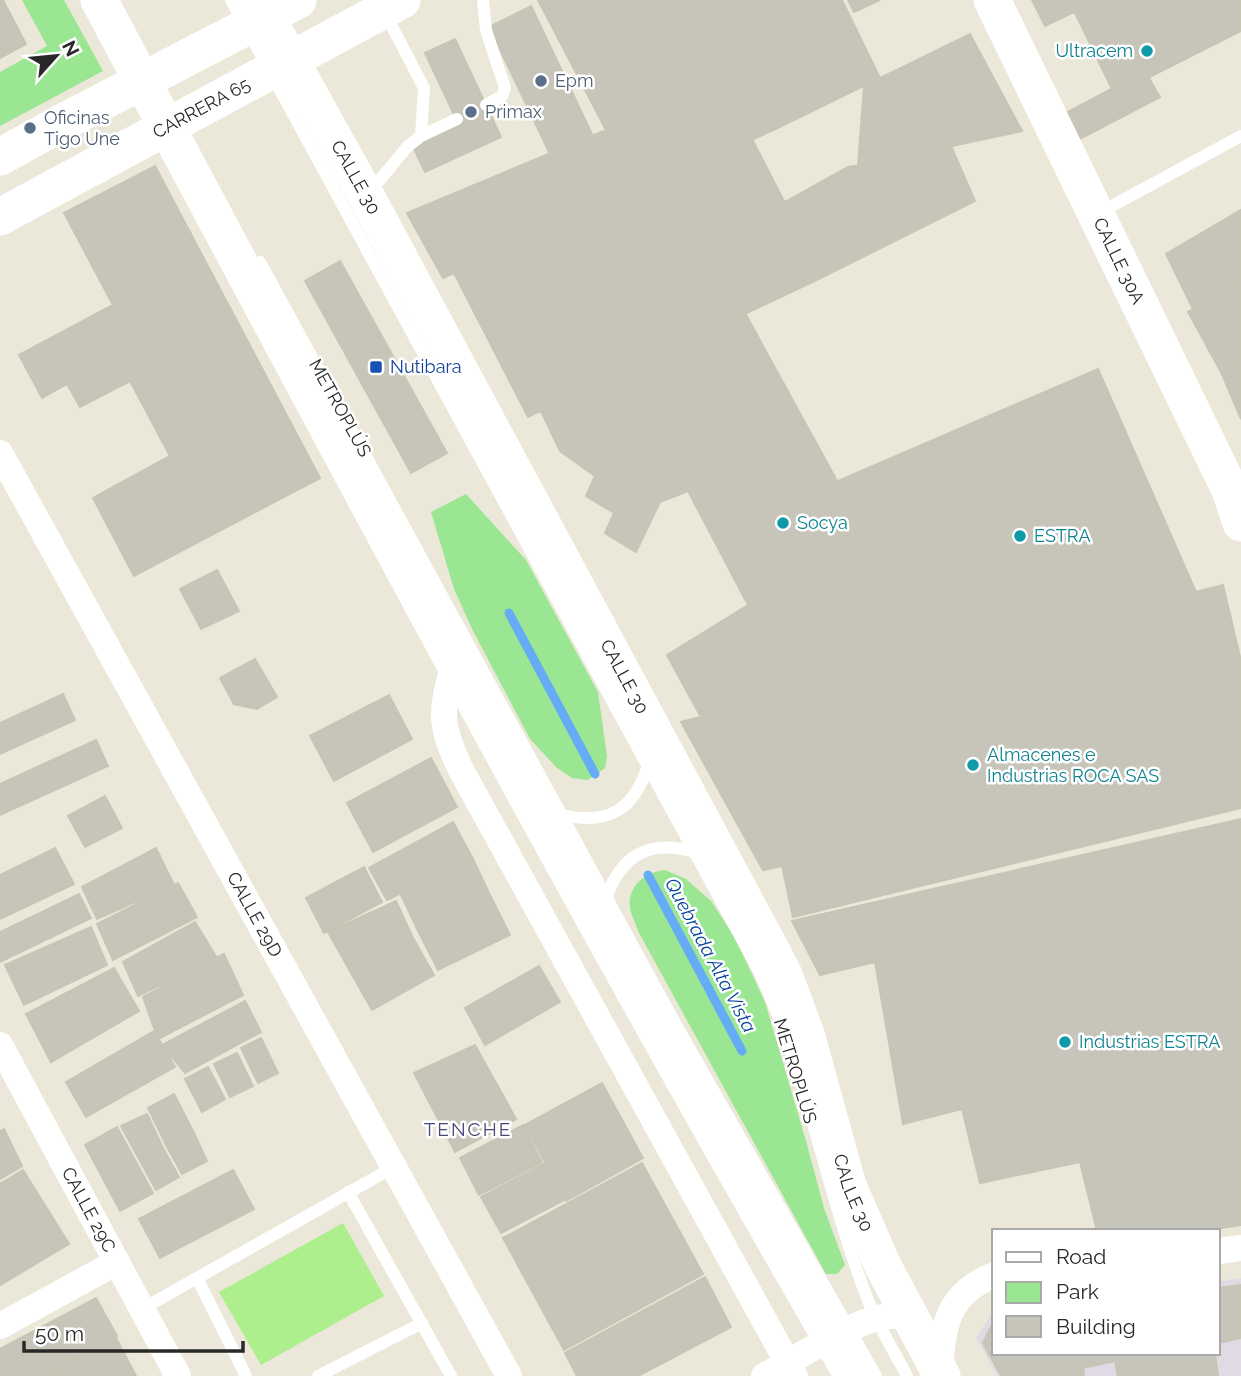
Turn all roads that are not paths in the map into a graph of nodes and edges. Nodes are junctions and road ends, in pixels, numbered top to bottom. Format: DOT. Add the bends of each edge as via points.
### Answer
graph roads {
  1 [pos="99,0"];
  2 [pos="482,0"];
  3 [pos="992,0"];
  4 [pos="393,5"];
  5 [pos="260,9"];
  6 [pos="281,66"];
  7 [pos="154,75"];
  8 [pos="486,104"];
  9 [pos="457,119"];
  10 [pos="178,121"];
  11 [pos="421,136"];
  12 [pos="1241,136"];
  13 [pos="0,157"];
  14 [pos="366,196"];
  15 [pos="1095,214"];
  16 [pos="0,217"];
  17 [pos="252,249"];
  18 [pos="0,453"];
  19 [pos="1237,500"];
  20 [pos="454,662"];
  21 [pos="648,766"];
  22 [pos="562,815"];
  23 [pos="695,852"];
  24 [pos="606,898"];
  25 [pos="0,1045"];
  26 [pos="394,1167"];
  27 [pos="348,1192"];
  28 [pos="1241,1248"];
  29 [pos="1220,1251"];
  30 [pos="117,1262"];
  31 [pos="992,1276"];
  32 [pos="197,1278"];
  33 [pos="142,1308"];
  34 [pos="894,1318"];
  35 [pos="422,1323"];
  36 [pos="0,1326"];
  37 [pos="841,1334"];
  38 [pos="791,1370"];
  39 [pos="929,1375"];
  40 [pos="178,1376"];
  41 [pos="246,1376"];
  42 [pos="318,1376"];
  43 [pos="451,1376"];
  44 [pos="509,1376"];
  45 [pos="764,1376"];
  46 [pos="853,1376"];
  47 [pos="876,1376"];
  1 -- 7 [label="main road"];
  2 -- 8 [label="lane" via="485,30 505,88 502,96"];
  3 -- 15 [label="main road, CALLE 30A"];
  4 -- 6 [label="main road, CARRERA 65"];
  4 -- 11 [label="lane" via="424,89"];
  5 -- 6 [label="main road, CALLE 30"];
  5 -- 7 [label="main road"];
  6 -- 10 [label="main road, CARRERA 65"];
  6 -- 14 [label="main road, CALLE 30"];
  6 -- 21 [label="lane, METROPLÚS"];
  7 -- 10 [label="main road"];
  7 -- 13 [label="main road"];
  9 -- 11 [label="lane"];
  10 -- 16 [label="main road, CARRERA 65"];
  10 -- 20 [label="main road"];
  11 -- 14 [label="lane"];
  12 -- 15 [label="lane"];
  14 -- 34 [label="main road, CALLE 30" via="779,966 806,1034 849,1186 883,1266"];
  15 -- 19 [label="main road, CALLE 30A"];
  17 -- 22 [label="lane, METROPLÚS"];
  18 -- 26 [label="street, CALLE 29D"];
  20 -- 37 [label="main road" via="630,982"];
  20 -- 38 [label="street" via="443,709 444,728 461,770"];
  21 -- 22 [label="lane" via="636,794 617,812 592,819"];
  21 -- 23 [label="lane, METROPLÚS"];
  22 -- 24 [label="lane, METROPLÚS"];
  23 -- 24 [label="lane" via="664,846 631,858 619,870"];
  23 -- 34 [label="lane, METROPLÚS" via="781,1022 866,1297"];
  24 -- 37 [label="lane, METROPLÚS"];
  25 -- 30 [label="street, CALLE 29C"];
  26 -- 27 [label="lane"];
  26 -- 44 [label="street, CALLE 29D"];
  27 -- 32 [label="lane"];
  27 -- 35 [label="lane"];
  28 -- 29 [label="street"];
  30 -- 33 [label="street, CALLE 29C"];
  30 -- 36 [label="street"];
  31 -- 39 [label="street" via="959,1297 945,1323"];
  32 -- 33 [label="lane"];
  32 -- 41 [label="lane"];
  33 -- 40 [label="street, CALLE 29C"];
  34 -- 37 [label="street"];
  34 -- 39 [label="main road, CALLE 30"];
  35 -- 42 [label="lane"];
  35 -- 43 [label="lane"];
  37 -- 38 [label="street"];
  37 -- 46 [label="main road"];
  37 -- 47 [label="lane, METROPLÚS"];
  38 -- 45 [label="street"];
}
